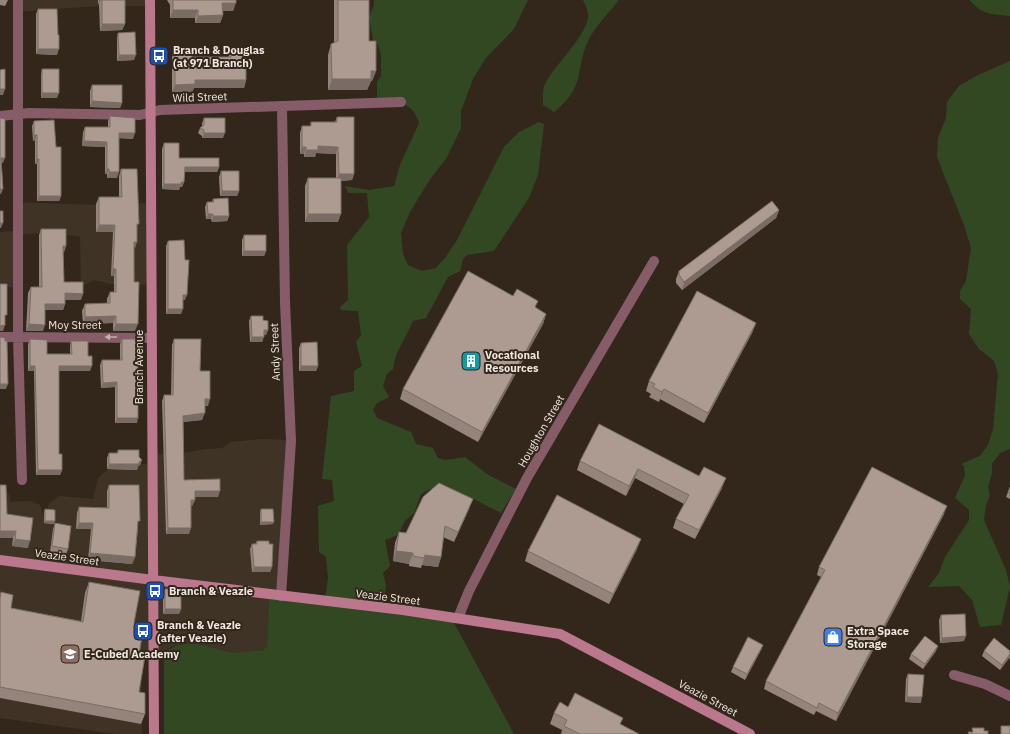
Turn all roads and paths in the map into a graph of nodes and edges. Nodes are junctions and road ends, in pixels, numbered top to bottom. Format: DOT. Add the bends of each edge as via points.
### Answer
graph roads {
  1 [pos="18,0"];
  2 [pos="150,0"];
  3 [pos="401,102"];
  4 [pos="282,106"];
  5 [pos="151,112"];
  6 [pos="18,115"];
  7 [pos="0,116"];
  8 [pos="654,261"];
  9 [pos="0,337"];
  10 [pos="18,337"];
  11 [pos="150,338"];
  12 [pos="22,480"];
  13 [pos="0,560"];
  14 [pos="152,580"];
  15 [pos="281,596"];
  16 [pos="458,618"];
  17 [pos="954,675"];
  18 [pos="1010,696"];
  19 [pos="154,734"];
  20 [pos="750,734"];
  1 -- 6 [label="street"];
  2 -- 5 [label="street, Branch Avenue"];
  3 -- 4 [label="street, Wild Street"];
  4 -- 5 [label="street, Wild Street"];
  4 -- 15 [label="street, Andy Street" via="291,441"];
  5 -- 6 [label="street, Wild Street" via="140,115"];
  5 -- 11 [label="street, Branch Avenue"];
  6 -- 7 [label="street, Wild Street"];
  6 -- 10 [label="street"];
  8 -- 16 [label="street, Houghton Street" via="527,478 469,591"];
  9 -- 10 [label="street, Moy Street"];
  11 -- 10 [label="street, Moy Street, one-way"];
  10 -- 12 [label="street"];
  11 -- 14 [label="street, Branch Avenue"];
  13 -- 14 [label="street, Veazie Street"];
  14 -- 15 [label="street, Veazie Street"];
  14 -- 19 [label="street, Branch Avenue"];
  15 -- 16 [label="street, Veazie Street"];
  16 -- 20 [label="street, Veazie Street" via="560,634"];
  17 -- 18 [label="street" via="985,684"];
}
